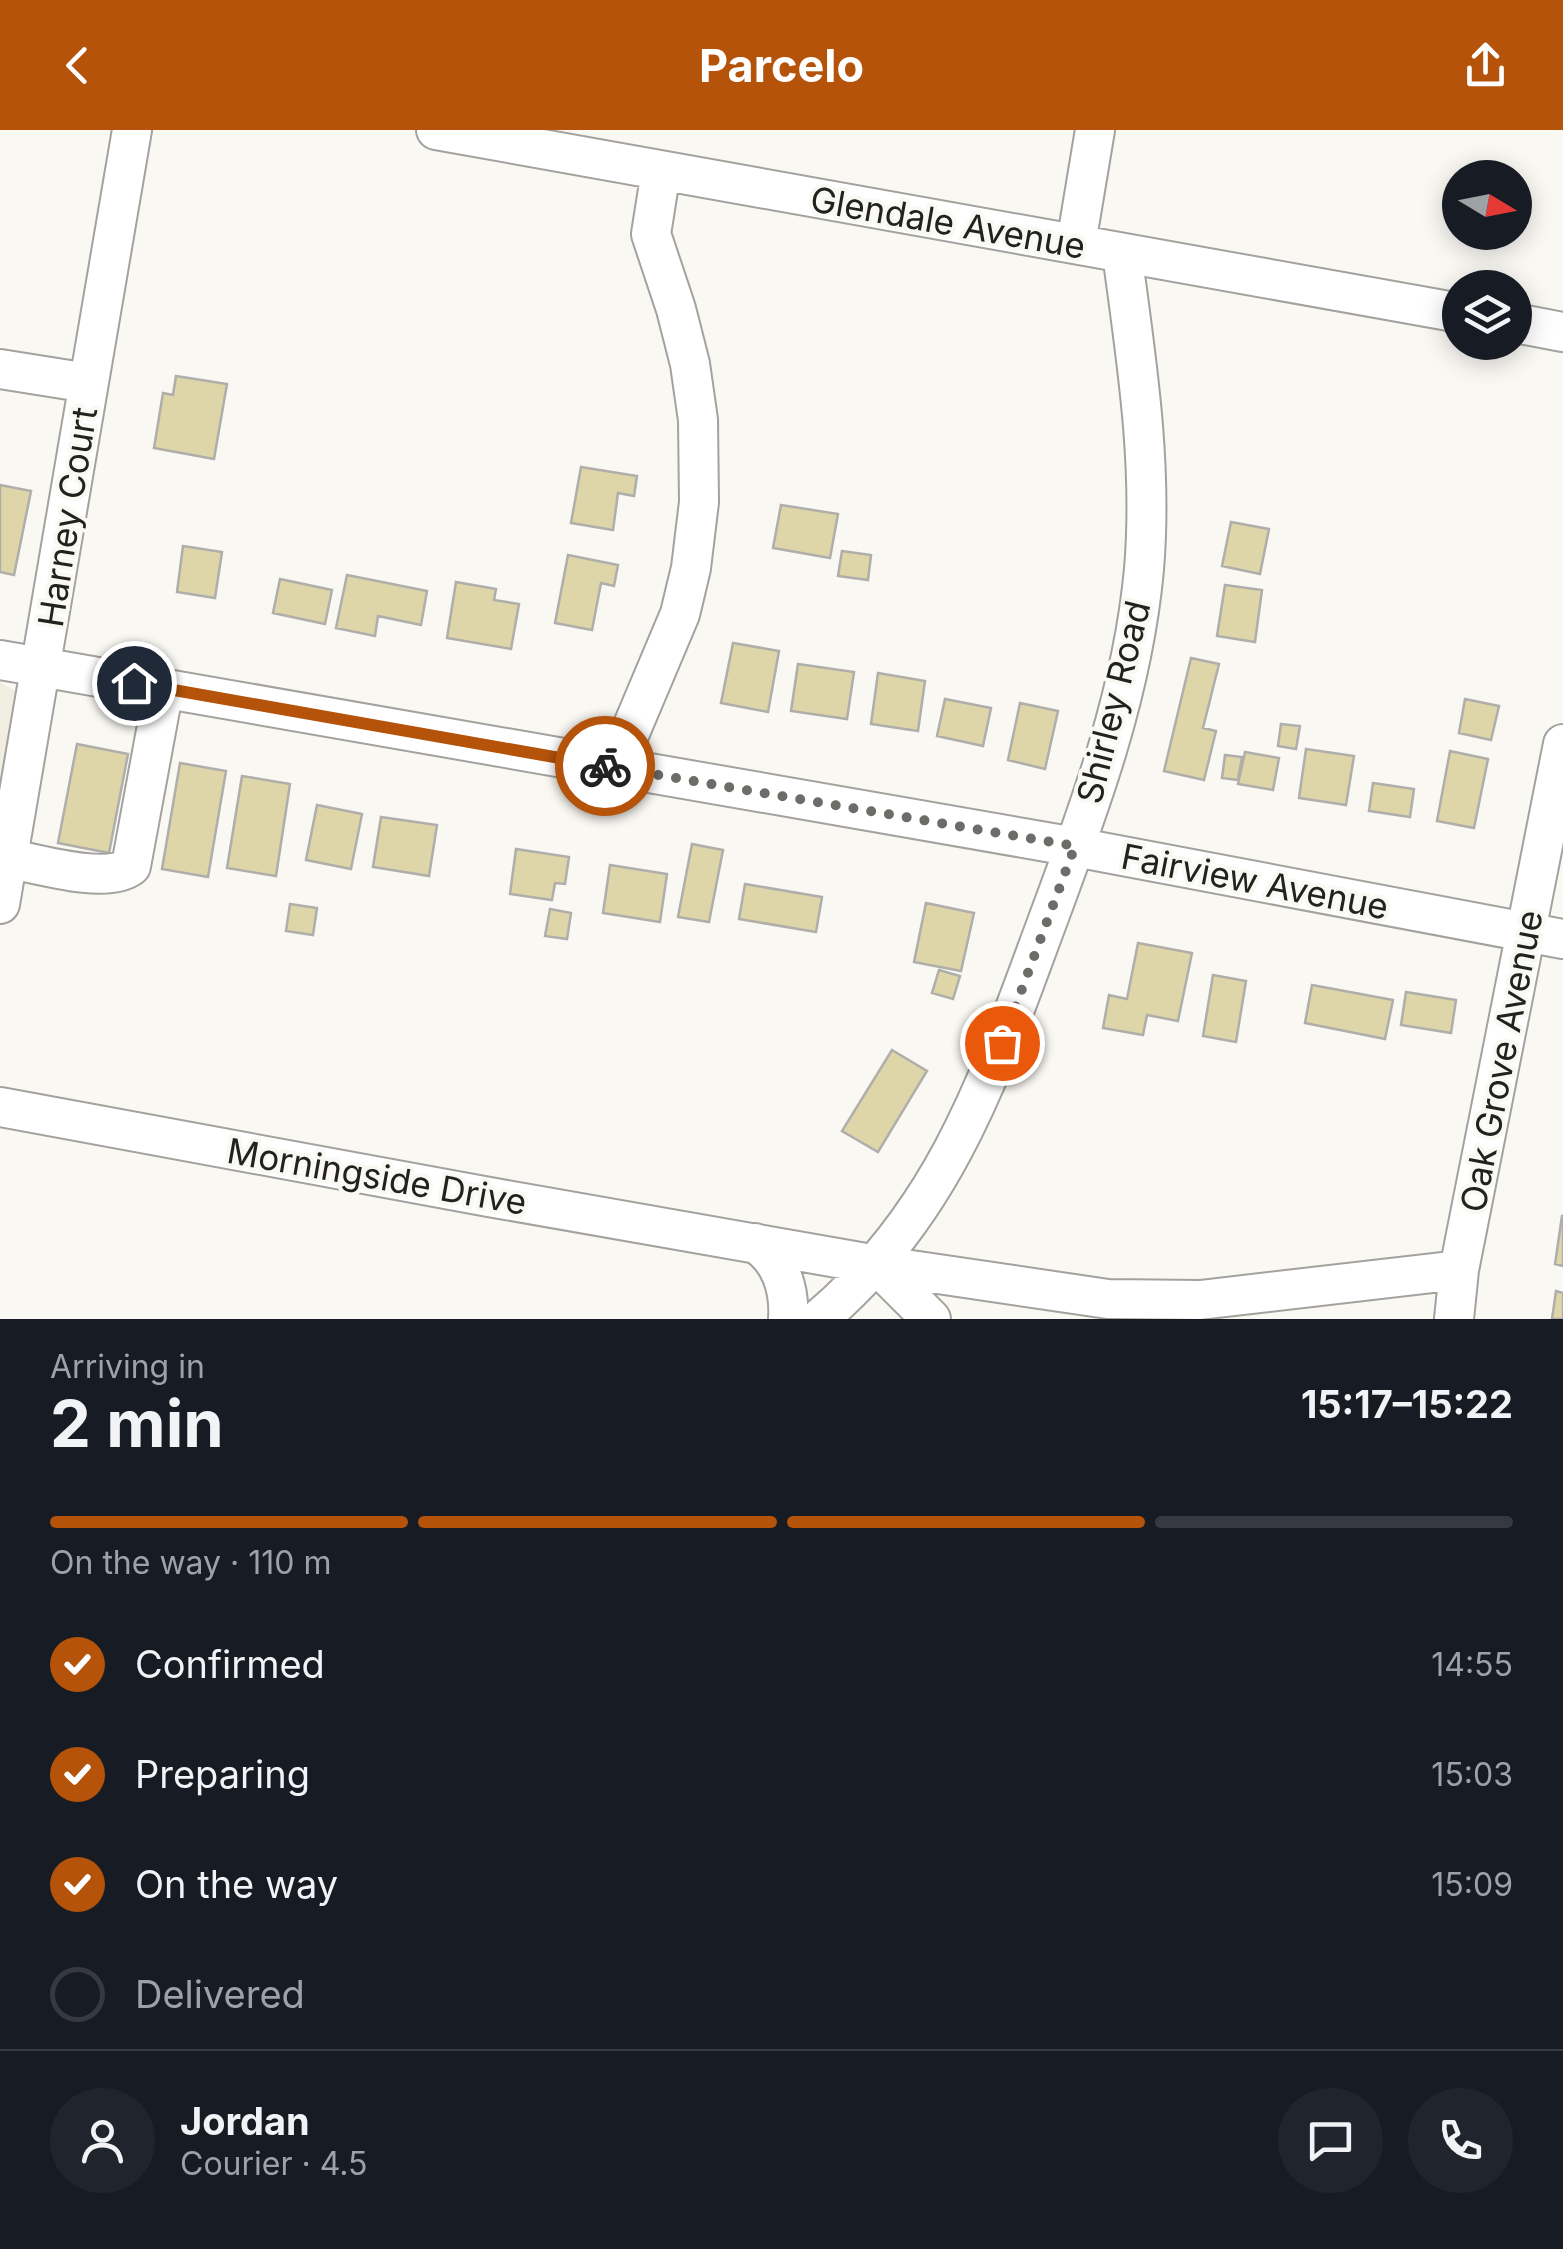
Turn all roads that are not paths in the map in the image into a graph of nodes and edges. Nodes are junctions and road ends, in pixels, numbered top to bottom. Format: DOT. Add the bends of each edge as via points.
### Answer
graph roads {
  1 [pos="132,130"];
  2 [pos="436,130"];
  3 [pos="1094,130"];
  4 [pos="661,172"];
  5 [pos="1076,244"];
  6 [pos="1122,252"];
  7 [pos="1442,310"];
  8 [pos="1532,326"];
  9 [pos="1563,332"];
  10 [pos="0,368"];
  11 [pos="88,384"];
  12 [pos="0,660"];
  13 [pos="42,668"];
  14 [pos="164,688"];
  15 [pos="1563,744"];
  16 [pos="614,768"];
  17 [pos="1075,846"];
  18 [pos="8,858"];
  19 [pos="0,904"];
  20 [pos="1545,936"];
  21 [pos="0,1106"];
  22 [pos="754,1244"];
  23 [pos="877,1265"];
  24 [pos="1459,1270"];
  25 [pos="788,1319"];
  26 [pos="819,1319"];
  27 [pos="931,1319"];
  28 [pos="1454,1319"];
  1 -- 11 [label="street, Harney Court"];
  2 -- 4 [label="street, Glendale Avenue"];
  3 -- 5 [label="street"];
  4 -- 5 [label="street, Glendale Avenue"];
  4 -- 16 [label="street" via="651,234 690,364 699,502 677,623"];
  5 -- 6 [label="street, Glendale Avenue"];
  6 -- 7 [label="street, Glendale Avenue"];
  6 -- 17 [label="street, Shirley Road" via="1144,418 1144,565 1124,688"];
  8 -- 9 [label="street"];
  10 -- 11 [label="street"];
  11 -- 13 [label="street, Harney Court"];
  12 -- 13 [label="street, Fairview Avenue"];
  13 -- 14 [label="street, Fairview Avenue"];
  13 -- 18 [label="street, Harney Court"];
  14 -- 16 [label="street, Fairview Avenue"];
  14 -- 18 [label="street" via="131,866 102,875"];
  15 -- 20 [label="street, Oak Grove Avenue"];
  16 -- 17 [label="street, Fairview Avenue"];
  17 -- 20 [label="street, Fairview Avenue"];
  17 -- 23 [label="street, Shirley Road" via="966,1129"];
  18 -- 19 [label="street, Harney Court"];
  20 -- 24 [label="street, Oak Grove Avenue"];
  21 -- 22 [label="street, Morningside Drive"];
  22 -- 23 [label="street, Morningside Drive"];
  22 -- 25 [label="street" via="780,1270"];
  23 -- 24 [label="street, Morningside Drive" via="1108,1300 1155,1301"];
  23 -- 26 [label="street, Shirley Road"];
  23 -- 27 [label="street"];
  24 -- 28 [label="street, Oak Grove Avenue"];
}
